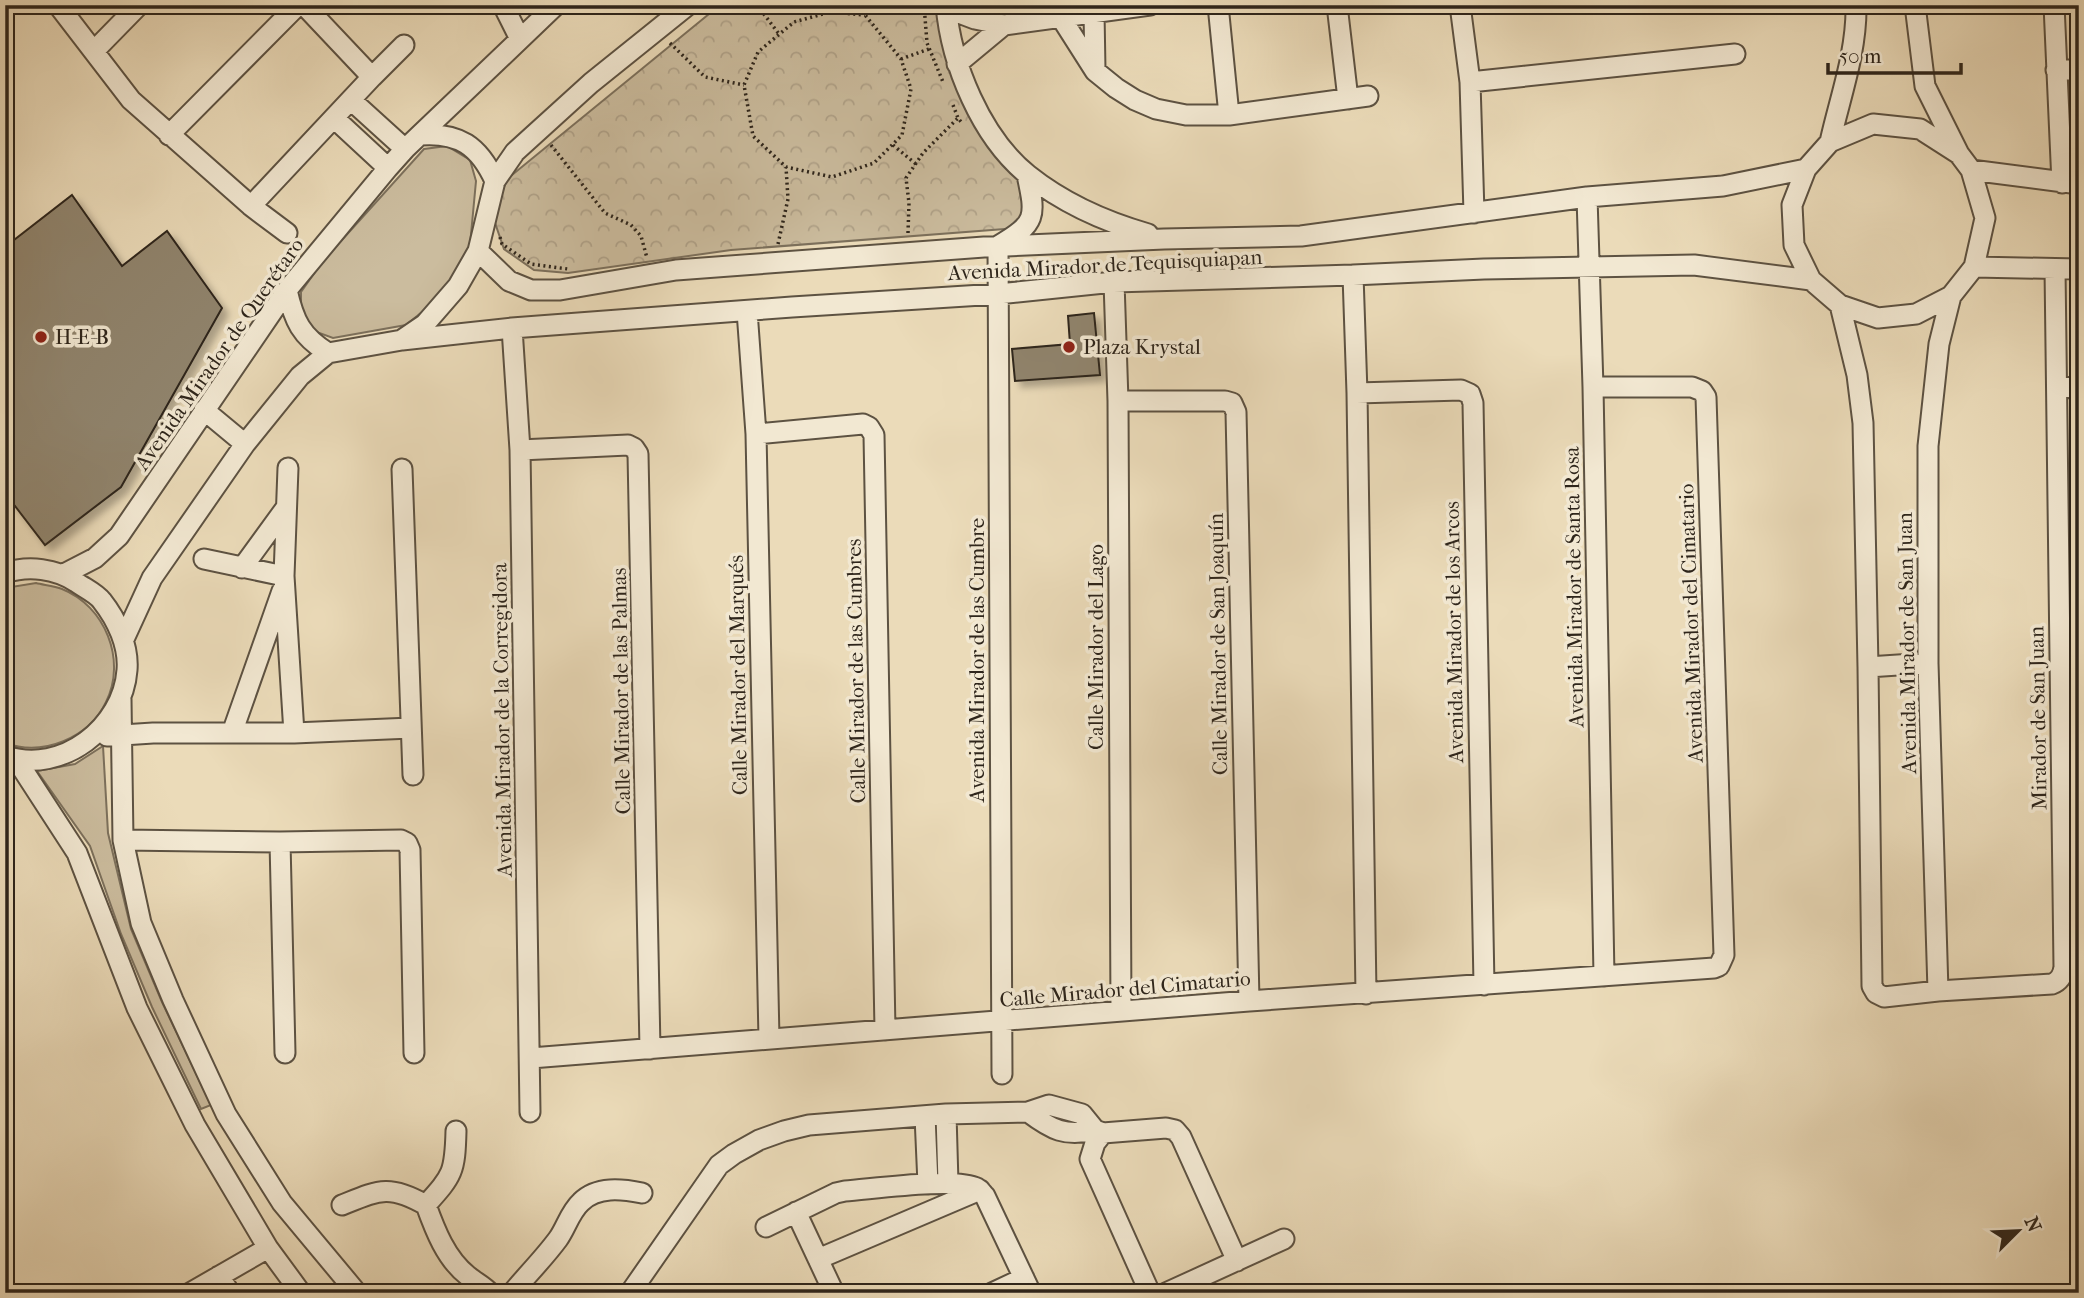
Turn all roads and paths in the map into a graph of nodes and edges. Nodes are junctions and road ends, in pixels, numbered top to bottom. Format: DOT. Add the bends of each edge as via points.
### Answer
graph roads {
  1 [pos="58,5"];
  2 [pos="139,5"];
  3 [pos="298,5"];
  4 [pos="304,5"];
  5 [pos="503,5"];
  6 [pos="688,5"];
  7 [pos="757,5"];
  8 [pos="863,5"];
  9 [pos="924,5"];
  10 [pos="1150,5"];
  11 [pos="1217,5"];
  12 [pos="1337,5"];
  13 [pos="1460,5"];
  14 [pos="1856,5"];
  15 [pos="1915,5"];
  16 [pos="2054,5"];
  17 [pos="552,6"];
  18 [pos="946,6"];
  19 [pos="1094,12"];
  20 [pos="865,15"];
  21 [pos="1060,16"];
  22 [pos="1004,25"];
  23 [pos="779,34"];
  24 [pos="520,39"];
  25 [pos="668,41"];
  26 [pos="404,45"];
  27 [pos="929,48"];
  28 [pos="94,51"];
  29 [pos="1735,54"];
  30 [pos="901,59"];
  31 [pos="957,64"];
  32 [pos="2056,70"];
  33 [pos="1095,71"];
  34 [pos="2079,71"];
  35 [pos="372,78"];
  36 [pos="1470,82"];
  37 [pos="944,83"];
  38 [pos="744,85"];
  39 [pos="948,95"];
  40 [pos="1368,96"];
  41 [pos="1348,99"];
  42 [pos="351,100"];
  43 [pos="1228,115"];
  44 [pos="334,118"];
  45 [pos="958,118"];
  46 [pos="967,128"];
  47 [pos="169,135"];
  48 [pos="421,135"];
  49 [pos="1830,142"];
  50 [pos="551,144"];
  51 [pos="893,144"];
  52 [pos="405,149"];
  53 [pos="1959,154"];
  54 [pos="916,164"];
  55 [pos="786,167"];
  56 [pos="388,168"];
  57 [pos="1806,169"];
  58 [pos="1971,170"];
  59 [pos="1027,175"];
  60 [pos="495,181"];
  61 [pos="2070,184"];
  62 [pos="1587,197"];
  63 [pos="251,206"];
  64 [pos="1474,213"];
  65 [pos="920,232"];
  66 [pos="287,233"];
  67 [pos="499,233"];
  68 [pos="1164,239"];
  69 [pos="778,244"];
  70 [pos="998,246"];
  71 [pos="478,251"];
  72 [pos="659,256"];
  73 [pos="1974,267"];
  74 [pos="1590,268"];
  75 [pos="568,269"];
  76 [pos="2055,269"];
  77 [pos="2079,270"];
  78 [pos="1353,275"];
  79 [pos="1811,280"];
  80 [pos="1114,282"];
  81 [pos="287,290"];
  82 [pos="998,294"];
  83 [pos="1951,296"];
  84 [pos="1840,306"];
  85 [pos="747,311"];
  86 [pos="512,328"];
  87 [pos="402,340"];
  88 [pos="328,353"];
  89 [pos="1593,387"];
  90 [pos="2057,387"];
  91 [pos="2079,388"];
  92 [pos="1357,393"];
  93 [pos="1118,401"];
  94 [pos="204,410"];
  95 [pos="756,434"];
  96 [pos="245,444"];
  97 [pos="520,450"];
  98 [pos="288,468"];
  99 [pos="402,469"];
  100 [pos="285,509"];
  101 [pos="204,559"];
  102 [pos="8,566"];
  103 [pos="242,568"];
  104 [pos="64,574"];
  105 [pos="284,580"];
  106 [pos="124,639"];
  107 [pos="1928,663"];
  108 [pos="1868,667"];
  109 [pos="121,699"];
  110 [pos="411,728"];
  111 [pos="232,733"];
  112 [pos="294,733"];
  113 [pos="121,735"];
  114 [pos="93,737"];
  115 [pos="10,757"];
  116 [pos="413,775"];
  117 [pos="123,840"];
  118 [pos="280,842"];
  119 [pos="1721,964"];
  120 [pos="1604,976"];
  121 [pos="1484,985"];
  122 [pos="1938,991"];
  123 [pos="1876,993"];
  124 [pos="1366,994"];
  125 [pos="1248,1001"];
  126 [pos="1121,1012"];
  127 [pos="1002,1021"];
  128 [pos="885,1030"];
  129 [pos="769,1039"];
  130 [pos="650,1049"];
  131 [pos="285,1053"];
  132 [pos="414,1053"];
  133 [pos="531,1058"];
  134 [pos="1002,1074"];
  135 [pos="530,1112"];
  136 [pos="226,1114"];
  137 [pos="946,1114"];
  138 [pos="925,1116"];
  139 [pos="195,1125"];
  140 [pos="456,1131"];
  141 [pos="1099,1132"];
  142 [pos="948,1183"];
  143 [pos="928,1184"];
  144 [pos="980,1190"];
  145 [pos="642,1193"];
  146 [pos="342,1205"];
  147 [pos="426,1205"];
  148 [pos="796,1212"];
  149 [pos="766,1227"];
  150 [pos="1284,1239"];
  151 [pos="268,1248"];
  152 [pos="818,1259"];
  153 [pos="1237,1261"];
  154 [pos="219,1276"];
  155 [pos="1028,1286"];
  156 [pos="493,1292"];
  157 [pos="190,1293"];
  158 [pos="230,1293"];
  159 [pos="301,1293"];
  160 [pos="357,1293"];
  161 [pos="512,1293"];
  162 [pos="630,1293"];
  163 [pos="834,1293"];
  164 [pos="992,1293"];
  165 [pos="1150,1293"];
  166 [pos="1166,1293"];
  1 -- 28 [label="street"];
  2 -- 28 [label="street"];
  3 -- 47 [label="street"];
  4 -- 35 [label="street"];
  5 -- 24 [label="street"];
  6 -- 60 [label="street" via="515,152"];
  7 -- 23 [label="path"];
  8 -- 20 [label="path"];
  9 -- 27 [label="path"];
  10 -- 19 [label="street"];
  11 -- 43 [label="street"];
  12 -- 41 [label="street"];
  13 -- 36 [label="street"];
  14 -- 49 [label="street" via="1849,69"];
  15 -- 53 [label="street" via="1925,86"];
  16 -- 32 [label="street"];
  17 -- 24 [label="street, Avenida Mirador de Querétaro"];
  18 -- 22 [label="street"];
  18 -- 31 [label="street"];
  19 -- 21 [label="street"];
  19 -- 33 [label="street"];
  20 -- 23 [label="path" via="830,12 794,22"];
  20 -- 30 [label="path"];
  21 -- 22 [label="street"];
  21 -- 33 [label="street"];
  22 -- 31 [label="street"];
  23 -- 38 [label="path" via="758,52"];
  24 -- 48 [label="street, Avenida Mirador de Querétaro"];
  25 -- 38 [label="path" via="705,77"];
  26 -- 35 [label="street"];
  27 -- 30 [label="path"];
  27 -- 37 [label="path"];
  28 -- 47 [label="street" via="131,100"];
  29 -- 36 [label="street"];
  30 -- 51 [label="path" via="911,89 902,135"];
  31 -- 59 [label="street" via="985,124"];
  32 -- 34 [label="street"];
  32 -- 61 [label="street"];
  33 -- 43 [label="street" via="1115,88 1156,108 1186,115"];
  35 -- 42 [label="street"];
  36 -- 64 [label="street"];
  38 -- 55 [label="path" via="752,136"];
  39 -- 45 [label="path"];
  40 -- 41 [label="street"];
  41 -- 43 [label="street"];
  42 -- 44 [label="street"];
  42 -- 52 [label="street"];
  44 -- 56 [label="street"];
  44 -- 63 [label="street"];
  45 -- 46 [label="path"];
  45 -- 54 [label="path"];
  47 -- 63 [label="street"];
  48 -- 52 [label="street, Avenida Mirador de Querétaro"];
  48 -- 60 [label="street" via="457,138 474,148"];
  49 -- 53 [label="street" via="1873,124 1920,128"];
  49 -- 57 [label="street"];
  50 -- 72 [label="path" via="605,213 631,225 641,236 647,258"];
  51 -- 54 [label="path"];
  51 -- 55 [label="path" via="874,163 832,177"];
  52 -- 56 [label="street, Avenida Mirador de Querétaro"];
  53 -- 58 [label="street"];
  54 -- 65 [label="path" via="906,178 908,233"];
  55 -- 69 [label="path" via="788,199"];
  56 -- 81 [label="street, Avenida Mirador de Querétaro"];
  57 -- 62 [label="street, Avenida Mirador de Tequisquiapan" via="1723,186"];
  57 -- 79 [label="street" via="1792,205 1793,232 1794,245"];
  58 -- 61 [label="street"];
  58 -- 73 [label="street" via="1985,218"];
  59 -- 68 [label="street" via="1093,214"];
  59 -- 70 [label="street" via="1032,201 1029,223"];
  60 -- 71 [label="street"];
  62 -- 64 [label="street, Avenida Mirador de Tequisquiapan"];
  62 -- 74 [label="street, Avenida Mirador de Santa Rosa"];
  63 -- 66 [label="street"];
  64 -- 68 [label="street, Avenida Mirador de Tequisquiapan" via="1301,236"];
  67 -- 75 [label="path" via="502,244 531,264"];
  68 -- 70 [label="street, Avenida Mirador de Tequisquiapan"];
  70 -- 71 [label="street, Avenida Mirador de Tequisquiapan" via="676,270 560,290 531,290 509,281"];
  70 -- 82 [label="street, Avenida Mirador de las Cumbre"];
  71 -- 87 [label="street" via="458,286 425,324"];
  73 -- 76 [label="street"];
  73 -- 83 [label="street"];
  74 -- 78 [label="street, Avenida Mirador de Tequisquiapan"];
  74 -- 79 [label="street, Avenida Mirador de Tequisquiapan" via="1694,265"];
  74 -- 89 [label="street, Avenida Mirador de Santa Rosa"];
  76 -- 77 [label="street"];
  76 -- 90 [label="street, Mirador de San Juan"];
  78 -- 80 [label="street, Avenida Mirador de Tequisquiapan"];
  78 -- 92 [label="street"];
  79 -- 84 [label="street"];
  80 -- 82 [label="street, Avenida Mirador de Tequisquiapan"];
  80 -- 93 [label="street, Calle Mirador del Lago"];
  81 -- 88 [label="street" via="300,330"];
  81 -- 94 [label="street, Avenida Mirador de Querétaro"];
  82 -- 85 [label="street, Avenida Mirador de Tequisquiapan"];
  82 -- 127 [label="street, Avenida Mirador de las Cumbre"];
  83 -- 84 [label="street" via="1916,314 1878,318"];
  83 -- 107 [label="street, Avenida Mirador de San Juan" via="1939,344 1928,446"];
  84 -- 108 [label="street, Avenida Mirador de San Juan" via="1863,423"];
  85 -- 86 [label="street, Avenida Mirador de Tequisquiapan"];
  85 -- 95 [label="street, Calle Mirador del Marqués"];
  86 -- 87 [label="street, Avenida Mirador de Tequisquiapan"];
  86 -- 97 [label="street, Avenida Mirador de la Corregidora"];
  87 -- 88 [label="street"];
  88 -- 96 [label="street" via="300,376"];
  89 -- 119 [label="street, Avenida Mirador del Cimatario" via="1692,387 1706,397"];
  89 -- 120 [label="street, Avenida Mirador de Santa Rosa"];
  90 -- 91 [label="street"];
  90 -- 122 [label="street, Mirador de San Juan" via="2063,972 2052,984"];
  92 -- 121 [label="street, Avenida Mirador de los Arcos" via="1461,390 1470,394 1473,403"];
  92 -- 124 [label="street"];
  93 -- 125 [label="street, Calle Mirador de San Joaquín" via="1225,401 1232,402 1236,412"];
  93 -- 126 [label="street, Calle Mirador del Lago"];
  94 -- 96 [label="street"];
  94 -- 104 [label="street, Avenida Mirador de Querétaro" via="119,536 94,558"];
  95 -- 128 [label="street, Calle Mirador de las Cumbres" via="863,424 874,435"];
  95 -- 129 [label="street, Calle Mirador del Marqués"];
  96 -- 106 [label="street" via="152,578"];
  97 -- 130 [label="street, Calle Mirador de las Palmas" via="622,444 638,454"];
  97 -- 133 [label="street, Avenida Mirador de la Corregidora"];
  98 -- 100 [label="street"];
  99 -- 110 [label="street"];
  100 -- 103 [label="street"];
  100 -- 105 [label="street"];
  101 -- 103 [label="street"];
  102 -- 104 [label="street"];
  103 -- 105 [label="street"];
  104 -- 106 [label="street" via="101,599"];
  105 -- 111 [label="street"];
  105 -- 112 [label="street"];
  106 -- 109 [label="street" via="127,669"];
  107 -- 108 [label="street"];
  107 -- 122 [label="street, Avenida Mirador de San Juan"];
  108 -- 123 [label="street, Avenida Mirador de San Juan" via="1872,986"];
  109 -- 113 [label="street"];
  109 -- 114 [label="street"];
  110 -- 112 [label="street"];
  110 -- 116 [label="street"];
  111 -- 112 [label="street"];
  111 -- 113 [label="street"];
  113 -- 114 [label="street"];
  113 -- 117 [label="street"];
  114 -- 115 [label="street" via="79,748 48,759"];
  115 -- 139 [label="street" via="77,853 137,1009"];
  117 -- 118 [label="street"];
  117 -- 136 [label="street" via="141,923"];
  118 -- 131 [label="street"];
  118 -- 132 [label="street" via="407,843"];
  119 -- 120 [label="street, Calle Mirador del Cimatario"];
  120 -- 121 [label="street, Calle Mirador del Cimatario"];
  121 -- 124 [label="street, Calle Mirador del Cimatario"];
  122 -- 123 [label="street, Mirador de San Juan" via="1884,998"];
  124 -- 125 [label="street, Calle Mirador del Cimatario"];
  125 -- 126 [label="street, Calle Mirador del Cimatario"];
  126 -- 127 [label="street, Calle Mirador del Cimatario"];
  127 -- 128 [label="street, Calle Mirador del Cimatario"];
  127 -- 134 [label="street, Avenida Mirador de las Cumbre"];
  128 -- 129 [label="street, Calle Mirador del Cimatario"];
  129 -- 130 [label="street, Calle Mirador del Cimatario"];
  130 -- 133 [label="street, Calle Mirador del Cimatario"];
  133 -- 135 [label="street, Avenida Mirador de la Corregidora"];
  136 -- 139 [label="street"];
  136 -- 160 [label="street" via="282,1203"];
  137 -- 138 [label="street"];
  137 -- 141 [label="street" via="1028,1112 1046,1125 1075,1135"];
  137 -- 142 [label="street"];
  138 -- 143 [label="street"];
  138 -- 162 [label="street" via="809,1125 784,1130 734,1154 719,1165"];
  139 -- 151 [label="street"];
  140 -- 147 [label="street" via="453,1171"];
  141 -- 153 [label="street" via="1175,1130"];
  141 -- 165 [label="street" via="1090,1159"];
  142 -- 143 [label="street"];
  142 -- 144 [label="street"];
  143 -- 148 [label="street" via="845,1191"];
  144 -- 152 [label="street"];
  144 -- 155 [label="street"];
  145 -- 161 [label="street" via="606,1190 580,1203 558,1239"];
  146 -- 147 [label="street" via="384,1190 407,1194"];
  147 -- 156 [label="street" via="450,1256 466,1275"];
  148 -- 149 [label="street"];
  148 -- 152 [label="street"];
  150 -- 153 [label="street"];
  151 -- 154 [label="street"];
  151 -- 159 [label="street"];
  152 -- 163 [label="street"];
  153 -- 166 [label="street"];
  154 -- 157 [label="street"];
  154 -- 158 [label="street"];
  155 -- 164 [label="street"];
}
